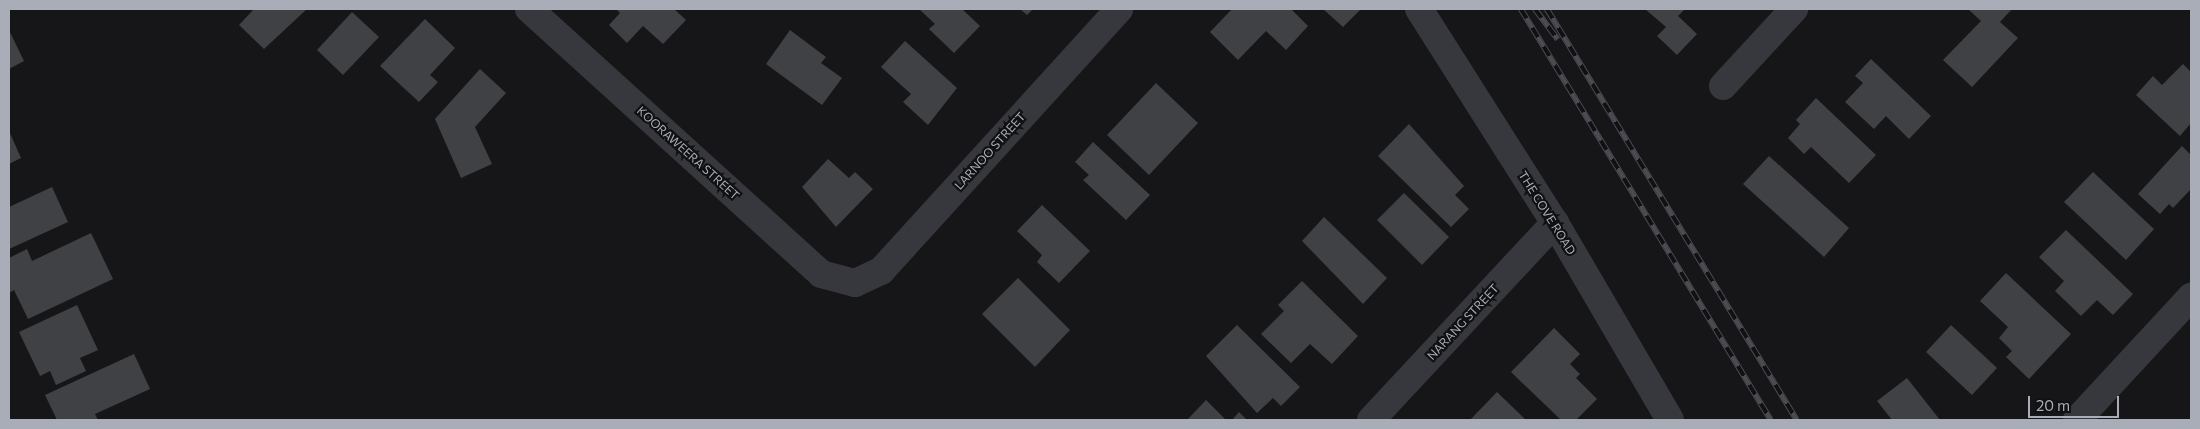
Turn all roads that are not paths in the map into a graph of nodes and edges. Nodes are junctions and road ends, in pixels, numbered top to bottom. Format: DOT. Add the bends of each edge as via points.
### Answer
graph roads {
  1 [pos="529,9"];
  2 [pos="1119,9"];
  3 [pos="1419,9"];
  4 [pos="1794,9"];
  5 [pos="1723,86"];
  6 [pos="1555,223"];
  7 [pos="855,283"];
  8 [pos="2191,297"];
  9 [pos="1371,420"];
  10 [pos="1670,420"];
  11 [pos="2076,420"];
  1 -- 7 [label="street, KOORAWEERA STREET" via="821,274"];
  2 -- 7 [label="street, LARNOO STREET" via="881,271"];
  3 -- 6 [label="street, THE COVE ROAD"];
  4 -- 5 [label="street"];
  6 -- 9 [label="street, NARANG STREET"];
  6 -- 10 [label="street, THE COVE ROAD"];
  8 -- 11 [label="street"];
}
